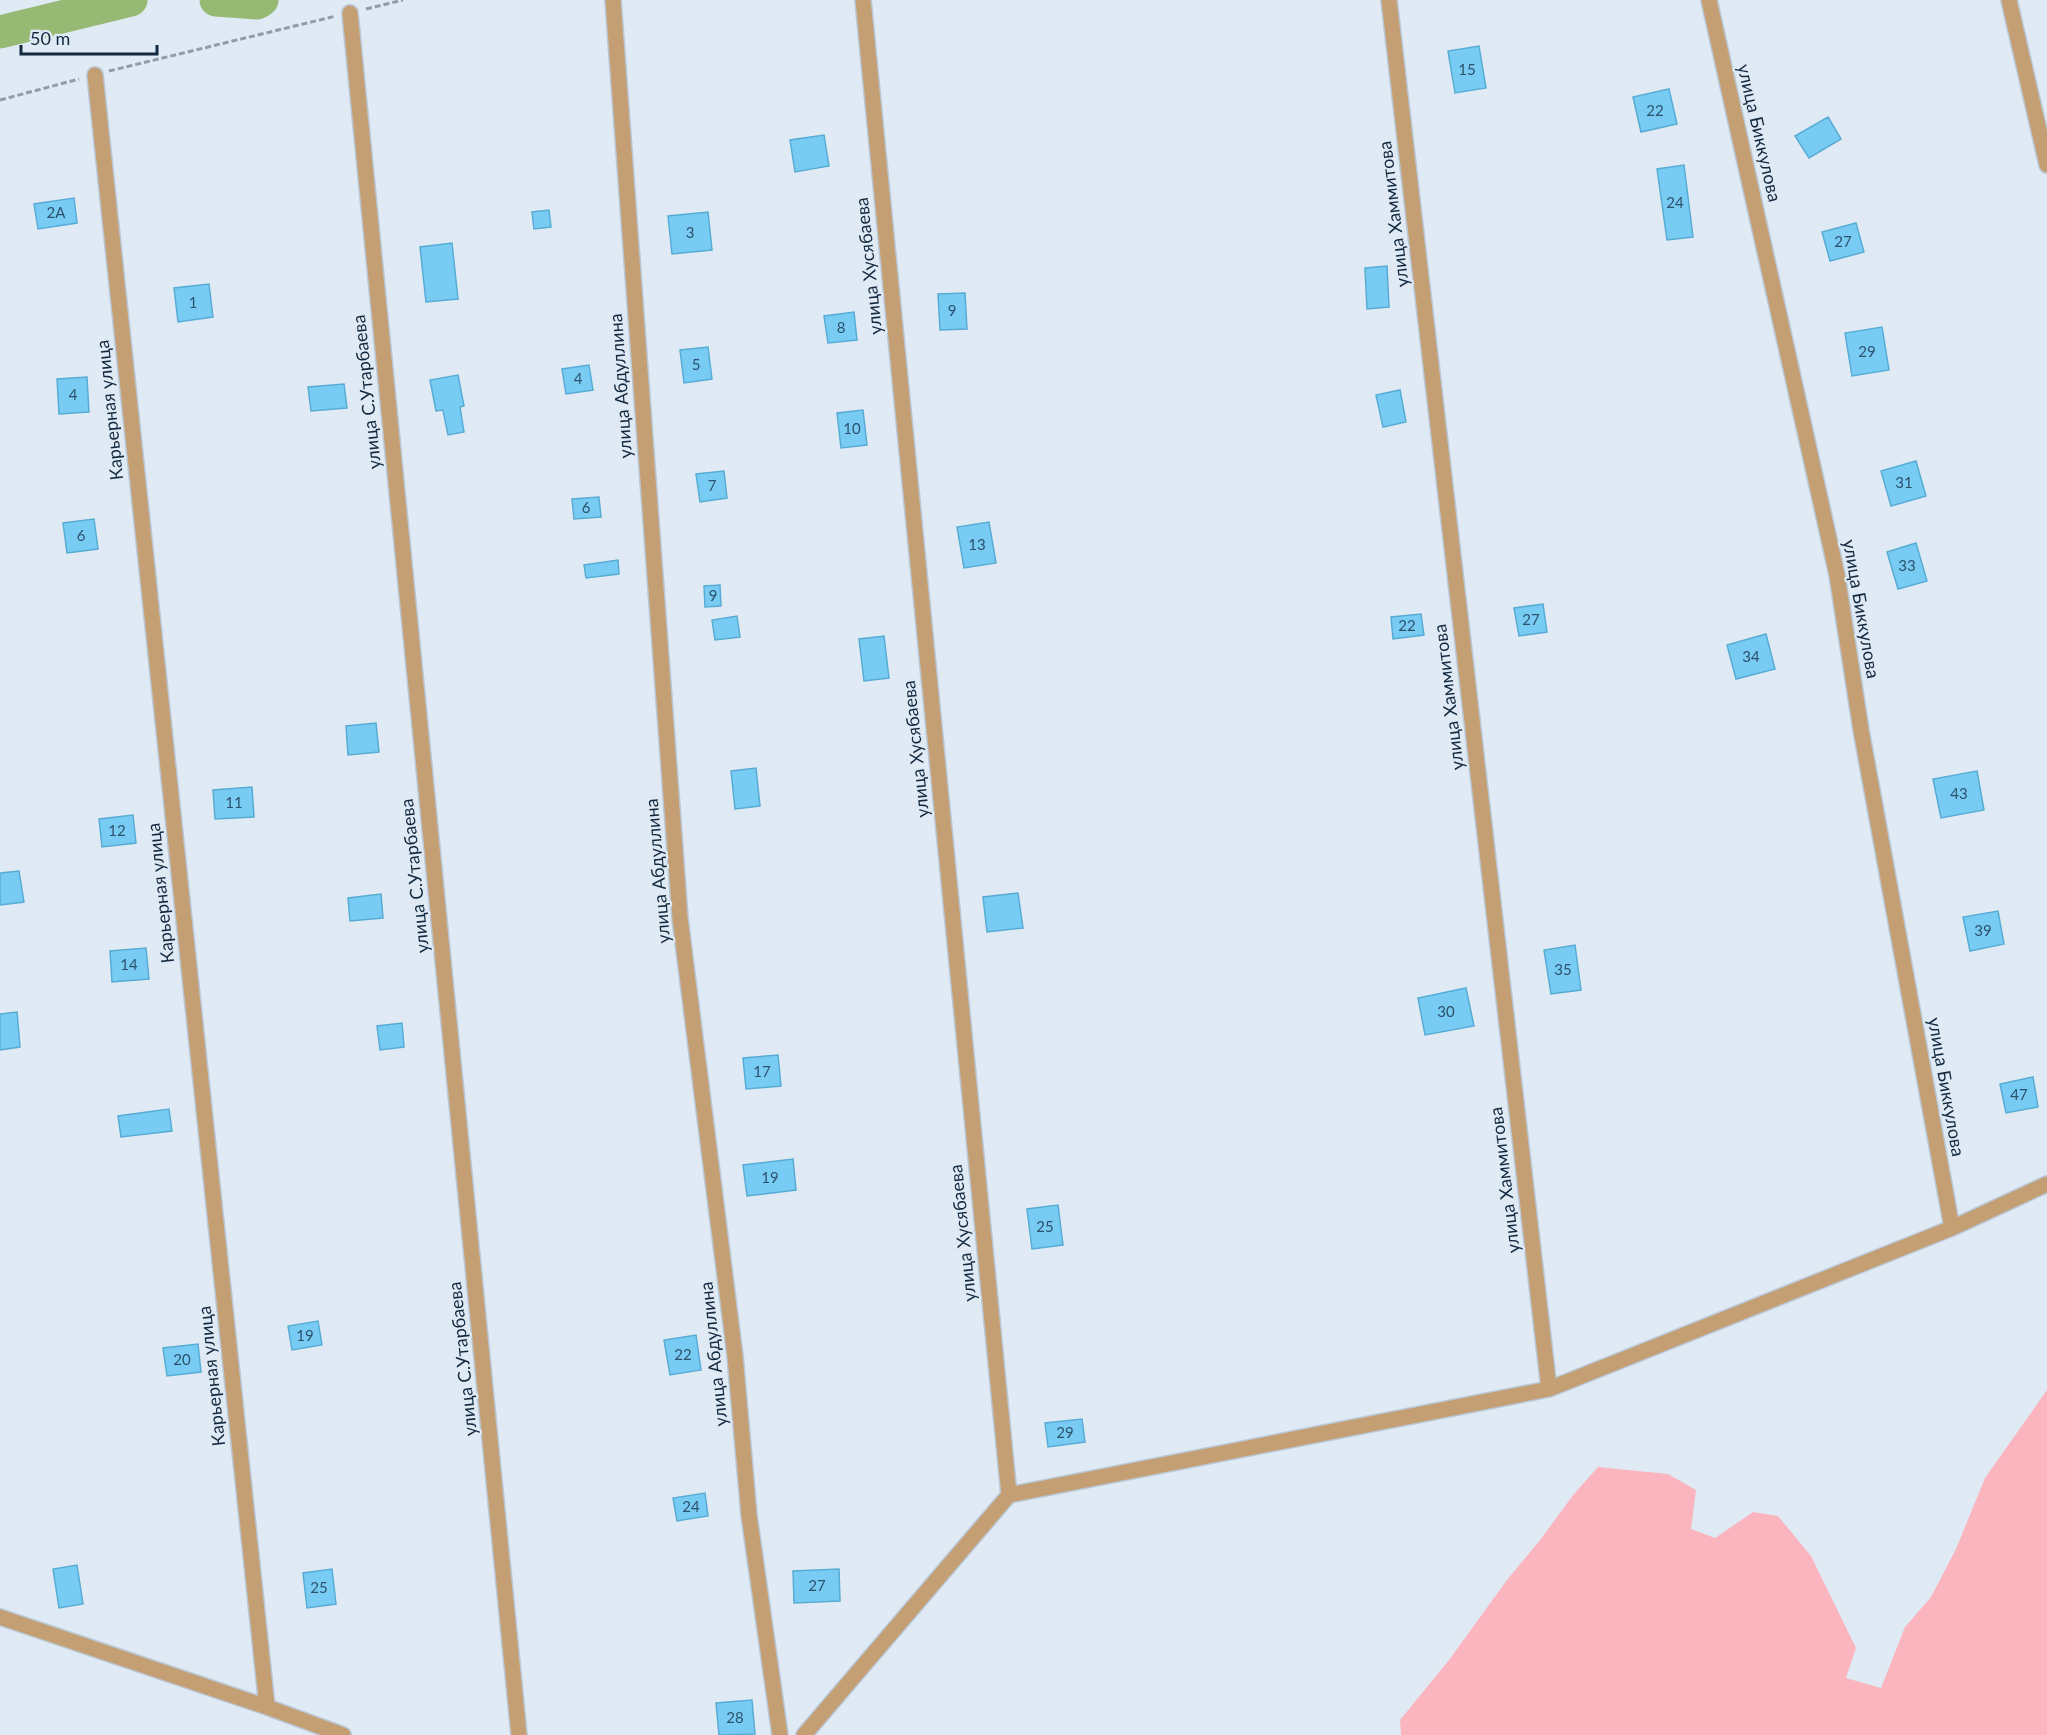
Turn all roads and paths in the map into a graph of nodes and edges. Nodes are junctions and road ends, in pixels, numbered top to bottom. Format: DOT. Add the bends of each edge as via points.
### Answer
graph roads {
  1 [pos="403,0"];
  2 [pos="613,0"];
  3 [pos="863,0"];
  4 [pos="1389,0"];
  5 [pos="1709,0"];
  6 [pos="2009,0"];
  7 [pos="350,13"];
  8 [pos="95,75"];
  9 [pos="0,100"];
  10 [pos="2047,165"];
  11 [pos="2047,1184"];
  12 [pos="1952,1228"];
  13 [pos="1549,1389"];
  14 [pos="1009,1495"];
  15 [pos="0,1617"];
  16 [pos="267,1707"];
  17 [pos="343,1735"];
  18 [pos="519,1735"];
  19 [pos="780,1735"];
  20 [pos="804,1735"];
  1 -- 7 [label="path"];
  2 -- 19 [label="street, улица Абдуллина" via="680,918 735,1356 749,1515"];
  3 -- 14 [label="street, улица Хусябаева"];
  4 -- 13 [label="street, улица Хаммитова"];
  5 -- 12 [label="street, улица Биккулова" via="1837,575 1861,730"];
  6 -- 10 [label="street"];
  7 -- 8 [label="path"];
  7 -- 18 [label="street, улица С.Утарбаева"];
  8 -- 9 [label="path"];
  8 -- 16 [label="street, Карьерная улица"];
  11 -- 12 [label="street"];
  12 -- 13 [label="street"];
  13 -- 14 [label="street"];
  14 -- 20 [label="street"];
  15 -- 16 [label="street"];
  16 -- 17 [label="street"];
}
